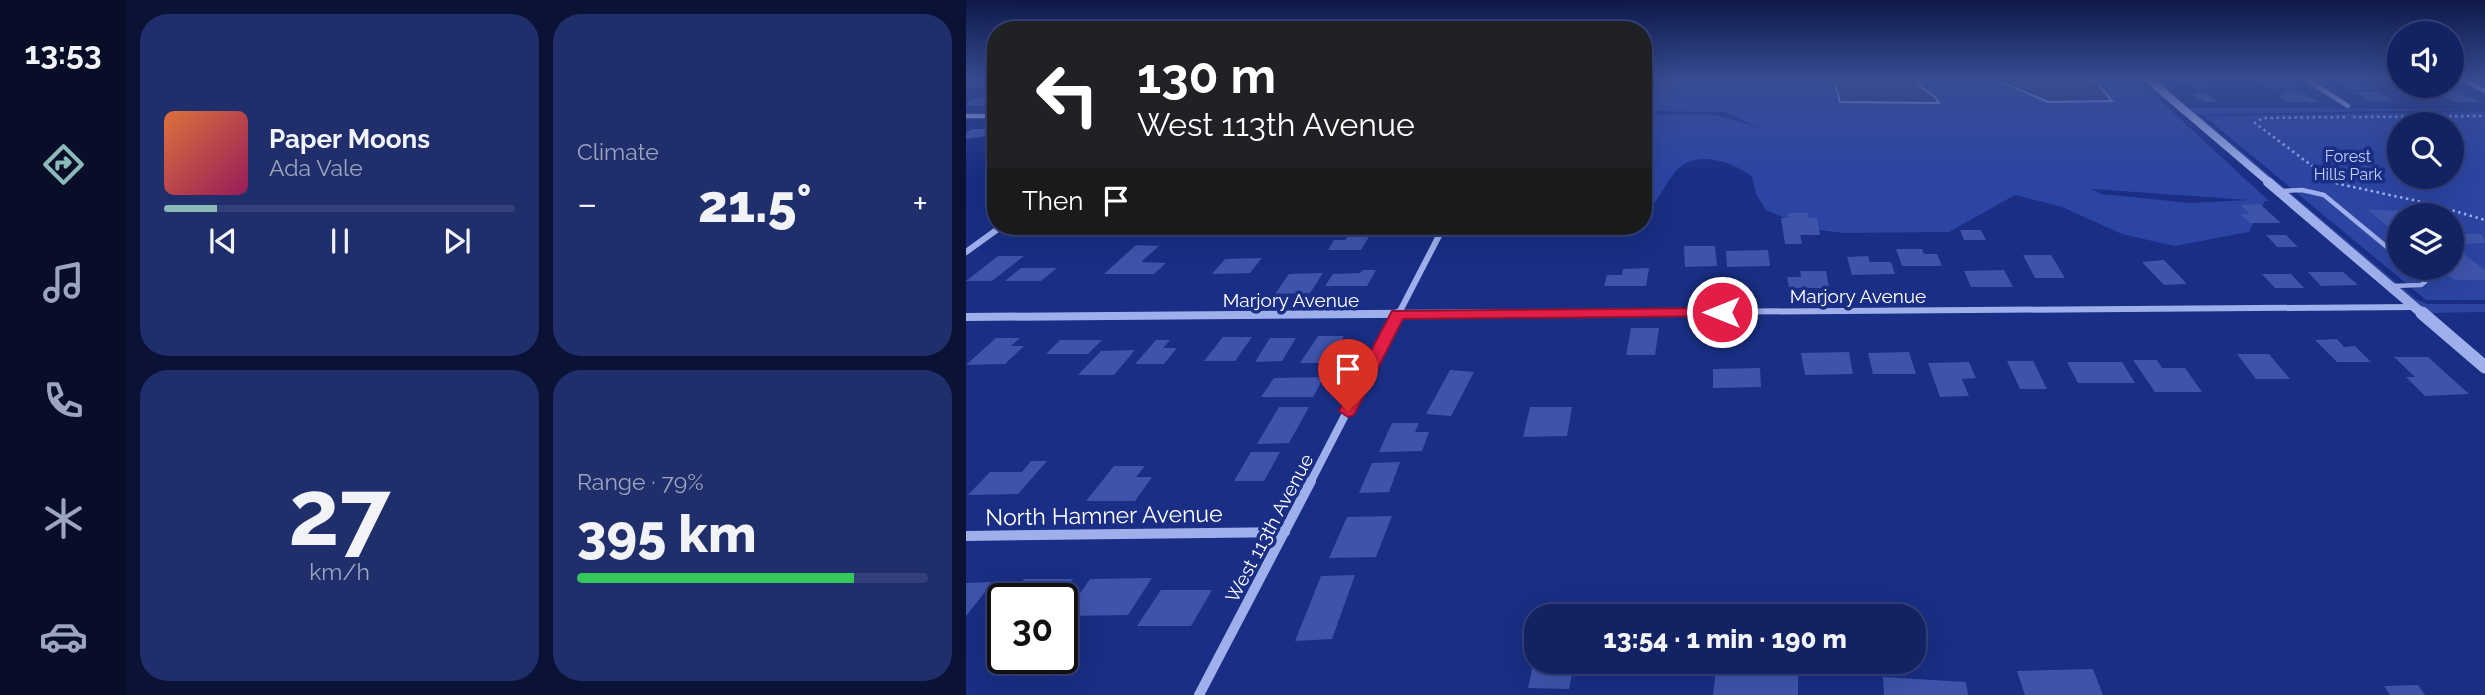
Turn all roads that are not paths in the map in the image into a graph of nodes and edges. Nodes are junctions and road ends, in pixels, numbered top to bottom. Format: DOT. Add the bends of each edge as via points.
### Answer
graph roads {
  1 [pos="2186,111"];
  2 [pos="966,116"];
  3 [pos="987,116"];
  4 [pos="2278,191"];
  5 [pos="990,235"];
  6 [pos="1439,235"];
  7 [pos="2387,247"];
  8 [pos="966,252"];
  9 [pos="2425,280"];
  10 [pos="2389,286"];
  11 [pos="2413,307"];
  12 [pos="1398,315"];
  13 [pos="966,317"];
  14 [pos="977,317"];
  15 [pos="966,326"];
  16 [pos="2485,368"];
  17 [pos="1284,532"];
  18 [pos="966,536"];
  19 [pos="1199,695"];
  1 -- 4 [label="street"];
  2 -- 3 [label="street"];
  4 -- 7 [label="lane" via="2318,192"];
  4 -- 10 [label="street"];
  5 -- 8 [label="street"];
  6 -- 12 [label="street, West 113th Avenue"];
  9 -- 10 [label="lane" via="2421,285"];
  10 -- 11 [label="street"];
  11 -- 12 [label="street, Marjory Avenue"];
  11 -- 16 [label="street"];
  12 -- 14 [label="street, Marjory Avenue"];
  12 -- 17 [label="street, West 113th Avenue"];
  13 -- 14 [label="street, Marjory Avenue"];
  14 -- 15 [label="street"];
  17 -- 18 [label="street, North Hamner Avenue"];
  17 -- 19 [label="street, West 113th Avenue"];
}
